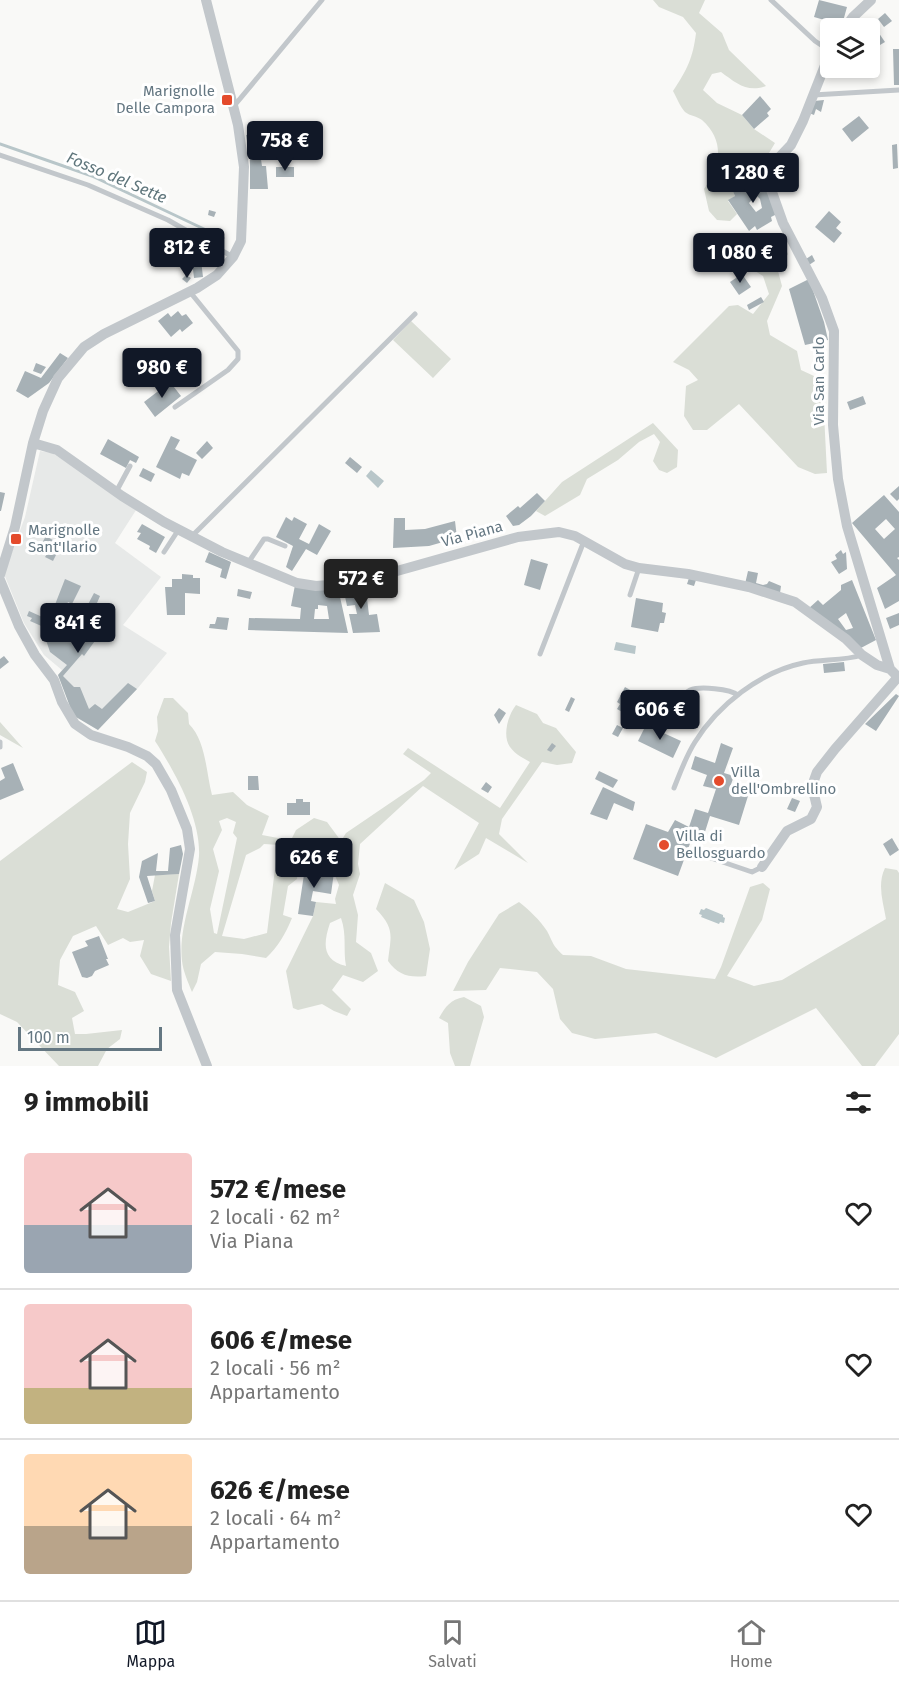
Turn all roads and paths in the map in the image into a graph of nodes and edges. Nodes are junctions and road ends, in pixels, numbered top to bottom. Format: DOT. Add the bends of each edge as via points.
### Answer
graph roads {
  1 [pos="207,0"];
  2 [pos="322,0"];
  3 [pos="771,0"];
  4 [pos="871,0"];
  5 [pos="852,18"];
  6 [pos="820,44"];
  7 [pos="820,78"];
  8 [pos="899,90"];
  9 [pos="813,96"];
  10 [pos="234,106"];
  11 [pos="0,155"];
  12 [pos="233,257"];
  13 [pos="190,292"];
  14 [pos="415,314"];
  15 [pos="175,407"];
  16 [pos="33,443"];
  17 [pos="130,466"];
  18 [pos="116,492"];
  19 [pos="179,529"];
  20 [pos="192,536"];
  21 [pos="584,541"];
  22 [pos="285,546"];
  23 [pos="164,552"];
  24 [pos="248,563"];
  25 [pos="639,568"];
  26 [pos="0,574"];
  27 [pos="0,580"];
  28 [pos="630,595"];
  29 [pos="859,653"];
  30 [pos="540,654"];
  31 [pos="896,675"];
  32 [pos="738,695"];
  33 [pos="675,709"];
  34 [pos="674,788"];
  35 [pos="708,857"];
  36 [pos="762,867"];
  37 [pos="207,1066"];
  1 -- 10 [label="street"];
  2 -- 10 [label="lane"];
  3 -- 6 [label="lane"];
  4 -- 5 [label="street"];
  7 -- 9 [label="street, Via San Carlo"];
  8 -- 9 [label="lane"];
  9 -- 31 [label="street, Via San Carlo" via="791,145 771,166 767,178 783,224 822,298 834,331 833,425 838,480 847,525"];
  10 -- 12 [label="street" via="244,167 244,206 241,241"];
  11 -- 12 [label="lane" via="88,184 168,220"];
  12 -- 13 [label="street" via="217,275"];
  13 -- 15 [label="lane" via="238,351 238,359"];
  13 -- 16 [label="street" via="84,347 58,378"];
  14 -- 20 [label="lane"];
  16 -- 18 [label="street, Via Piana" via="57,450"];
  16 -- 26 [label="street" via="15,527"];
  17 -- 18 [label="lane"];
  18 -- 19 [label="street, Via Piana"];
  19 -- 20 [label="street, Via Piana"];
  19 -- 23 [label="lane"];
  20 -- 24 [label="street, Via Piana"];
  21 -- 24 [label="street, Via Piana" via="559,532 518,537 372,578 316,586 297,583"];
  21 -- 25 [label="street, Via Piana"];
  21 -- 30 [label="lane"];
  22 -- 24 [label="lane" via="264,539"];
  25 -- 28 [label="lane"];
  25 -- 29 [label="street, Via Piana" via="749,587 795,602"];
  27 -- 37 [label="street" via="19,626 54,680 75,724 91,735 147,756 171,790 187,829 190,849 174,936 177,990"];
  29 -- 31 [label="street, Via Piana"];
  29 -- 32 [label="lane" via="854,658 778,669"];
  31 -- 36 [label="street" via="817,772 812,786 817,807 811,819 787,831"];
  32 -- 33 [label="lane" via="731,690 693,689"];
  32 -- 34 [label="lane" via="694,743"];
  35 -- 36 [label="lane" via="752,872"];
}
